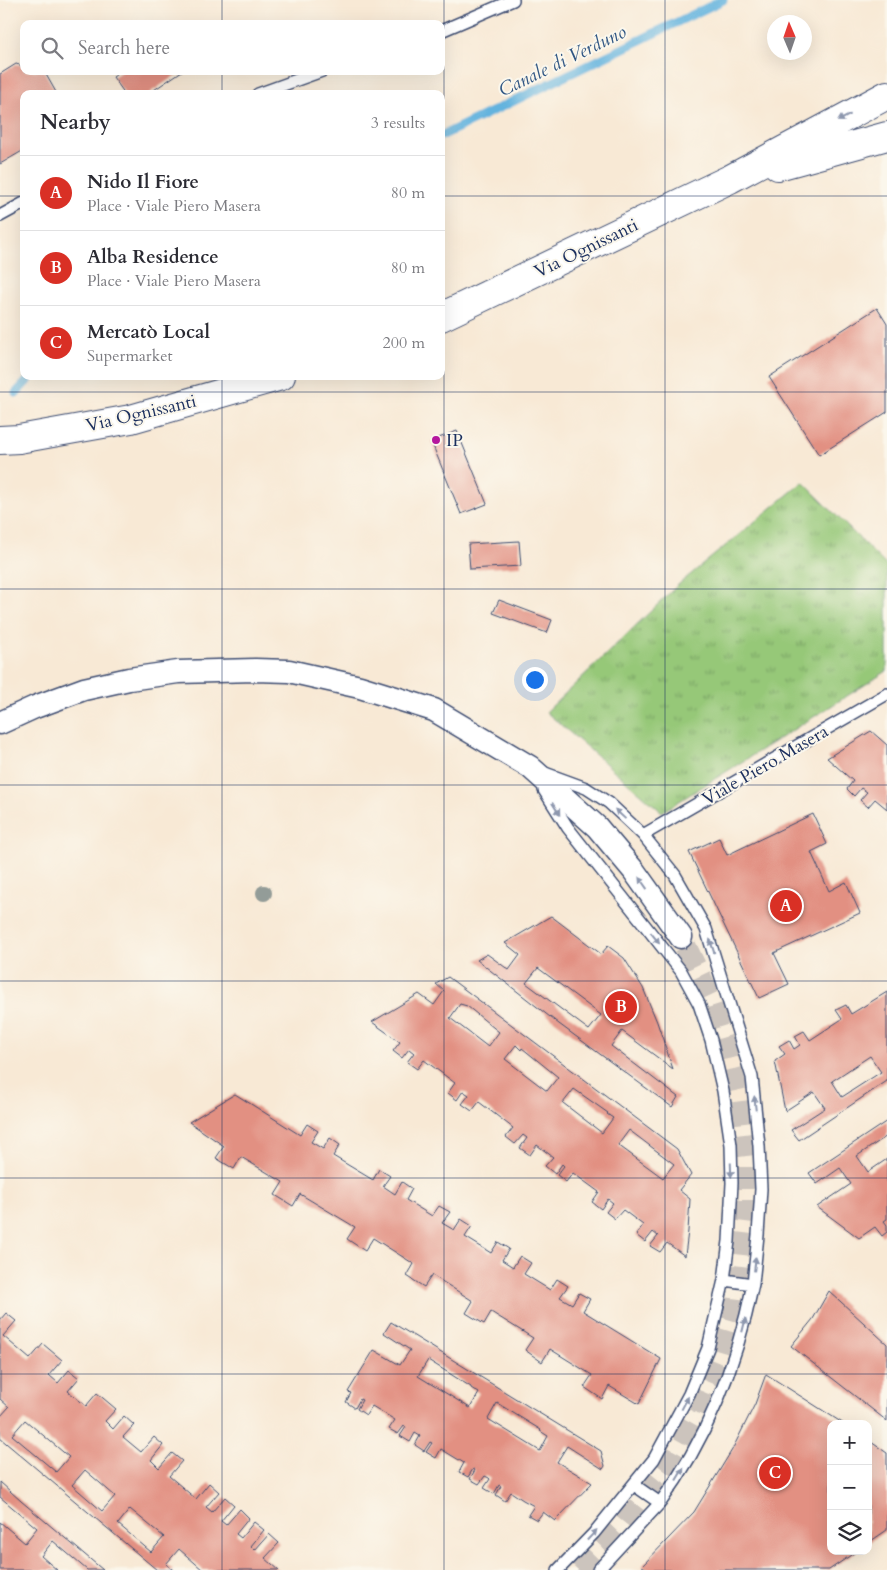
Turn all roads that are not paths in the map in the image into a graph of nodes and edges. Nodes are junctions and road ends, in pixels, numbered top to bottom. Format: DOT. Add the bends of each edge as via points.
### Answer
graph roads {
  1 [pos="505,1"];
  2 [pos="445,29"];
  3 [pos="311,75"];
  4 [pos="269,90"];
  5 [pos="887,95"];
  6 [pos="887,136"];
  7 [pos="730,179"];
  8 [pos="20,205"];
  9 [pos="0,216"];
  10 [pos="445,315"];
  11 [pos="267,380"];
  12 [pos="0,440"];
  13 [pos="887,694"];
  14 [pos="0,722"];
  15 [pos="530,767"];
  16 [pos="643,835"];
  17 [pos="681,937"];
  18 [pos="724,1280"];
  19 [pos="753,1284"];
  20 [pos="634,1485"];
  21 [pos="660,1502"];
  22 [pos="558,1570"];
  23 [pos="598,1570"];
  1 -- 2 [label="lane"];
  3 -- 4 [label="lane"];
  5 -- 7 [label="main road, Via Ognissanti, one-way"];
  6 -- 7 [label="main road, Via Ognissanti"];
  7 -- 10 [label="main road, Via Ognissanti"];
  8 -- 9 [label="lane"];
  11 -- 12 [label="main road, Via Ognissanti" via="131,419"];
  13 -- 16 [label="lane, Viale Piero Masera"];
  14 -- 15 [label="street" via="84,689 129,679 178,672 289,671 360,687 434,710"];
  16 -- 15 [label="lane, one-way" via="609,803 586,788"];
  17 -- 15 [label="street, one-way" via="634,871 597,827"];
  15 -- 18 [label="lane, one-way" via="568,828 681,971 699,1004 723,1091 731,1145 731,1202"];
  19 -- 16 [label="lane, one-way" via="761,1189 752,1076 706,929 675,875"];
  18 -- 19 [label="lane"];
  20 -- 18 [label="lane, one-way" via="654,1459 689,1394 708,1348"];
  21 -- 19 [label="lane, one-way" via="680,1476 708,1424 739,1343"];
  20 -- 21 [label="lane"];
  22 -- 20 [label="lane, one-way" via="594,1534"];
  21 -- 23 [label="lane"];
}
